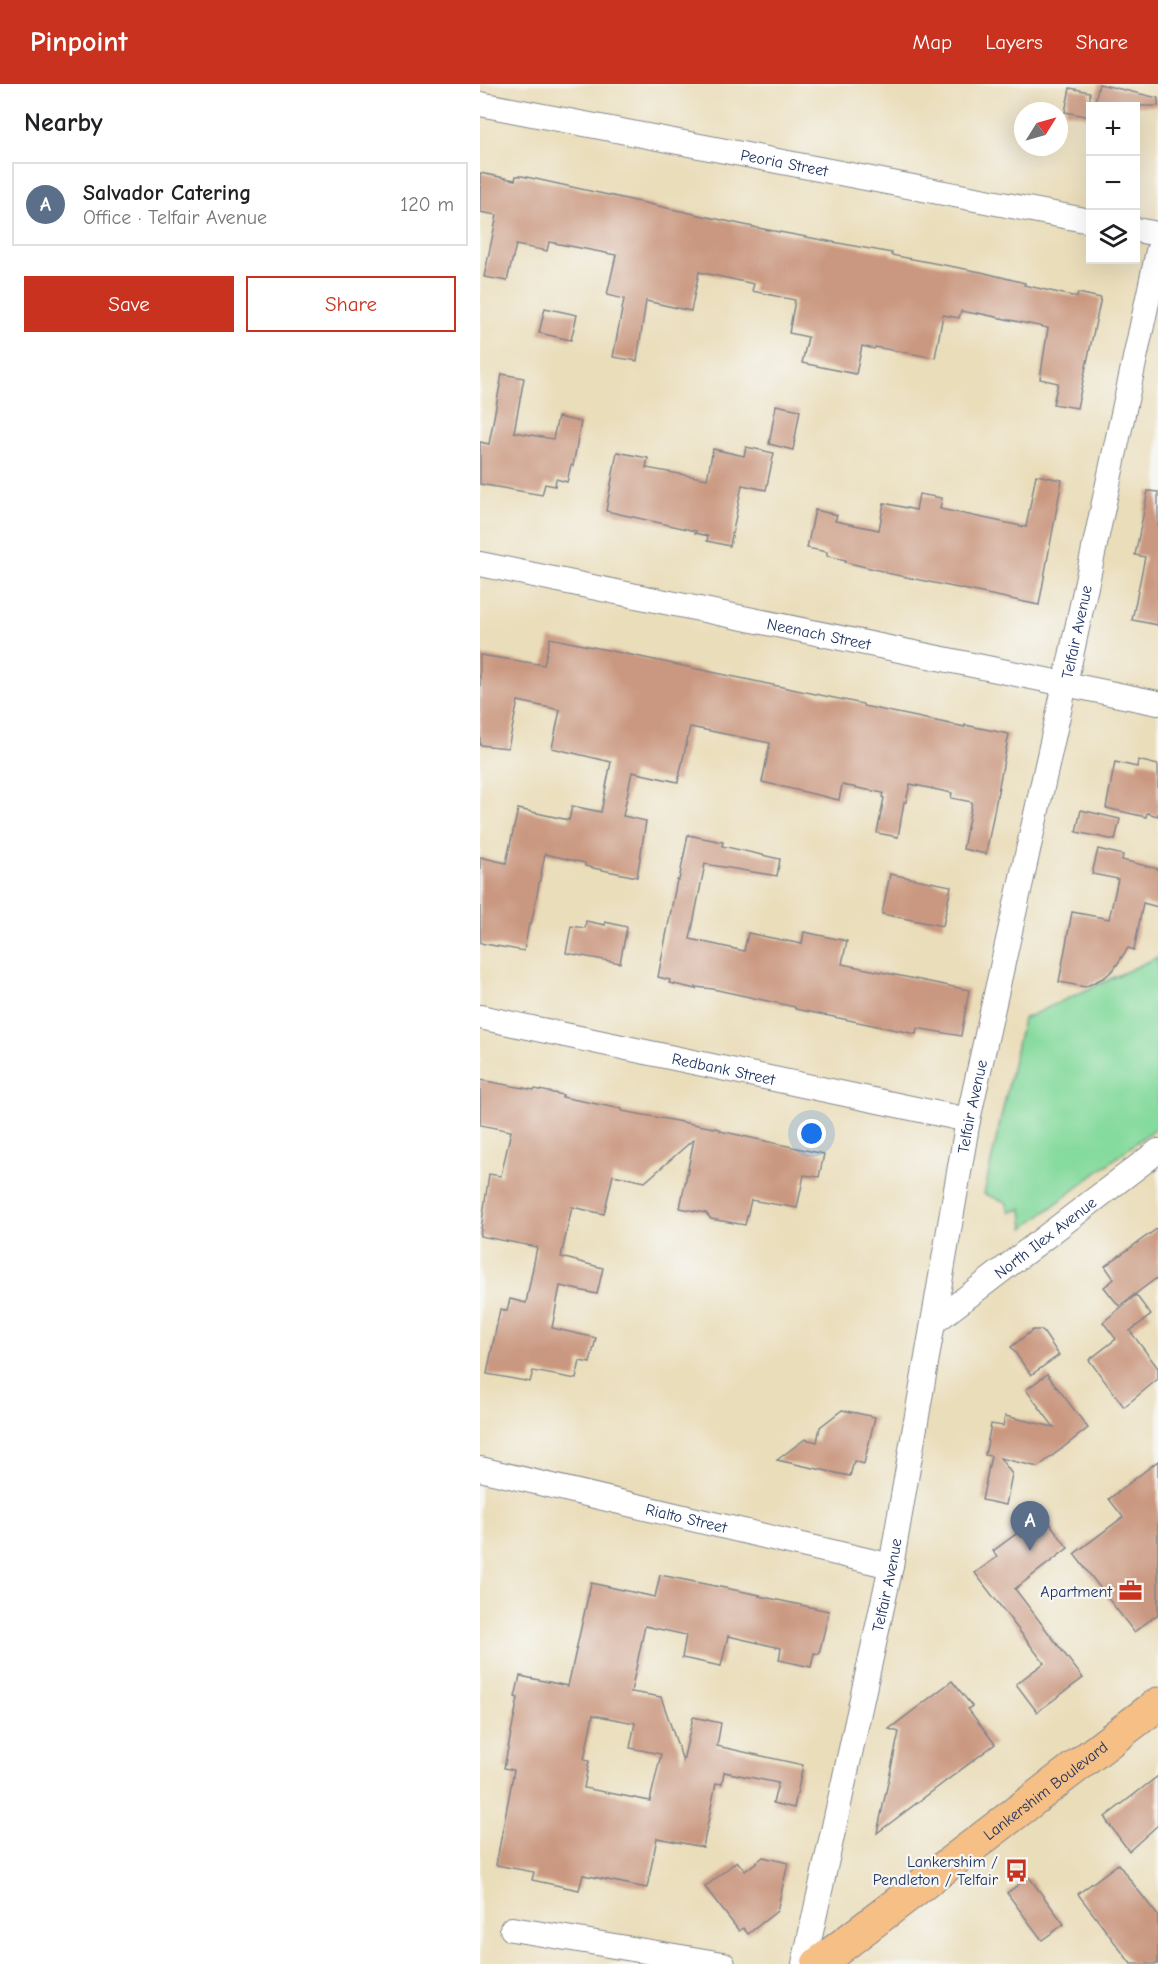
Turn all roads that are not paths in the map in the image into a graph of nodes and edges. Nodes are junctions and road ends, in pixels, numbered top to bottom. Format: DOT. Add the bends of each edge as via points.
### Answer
graph roads {
  1 [pos="480,104"];
  2 [pos="1086,220"];
  3 [pos="1140,231"];
  4 [pos="1158,234"];
  5 [pos="1158,251"];
  6 [pos="480,564"];
  7 [pos="1065,684"];
  8 [pos="1158,702"];
  9 [pos="480,1017"];
  10 [pos="968,1120"];
  11 [pos="1158,1151"];
  12 [pos="933,1323"];
  13 [pos="480,1469"];
  14 [pos="891,1566"];
  15 [pos="1158,1704"];
  16 [pos="512,1929"];
  17 [pos="723,1964"];
  18 [pos="804,1964"];
  19 [pos="818,1964"];
  1 -- 2 [label="street, Peoria Street"];
  3 -- 4 [label="street"];
  5 -- 7 [label="street, Telfair Avenue"];
  6 -- 7 [label="street, Neenach Street"];
  7 -- 8 [label="street, Neenach Street"];
  7 -- 10 [label="street, Telfair Avenue"];
  9 -- 10 [label="street, Redbank Street"];
  10 -- 12 [label="street, Telfair Avenue"];
  11 -- 12 [label="street, North Ilex Avenue"];
  12 -- 14 [label="street, Telfair Avenue"];
  13 -- 14 [label="street, Rialto Street"];
  14 -- 18 [label="street, Telfair Avenue"];
  15 -- 19 [label="main road, Lankershim Boulevard"];
  16 -- 17 [label="street"];
}
